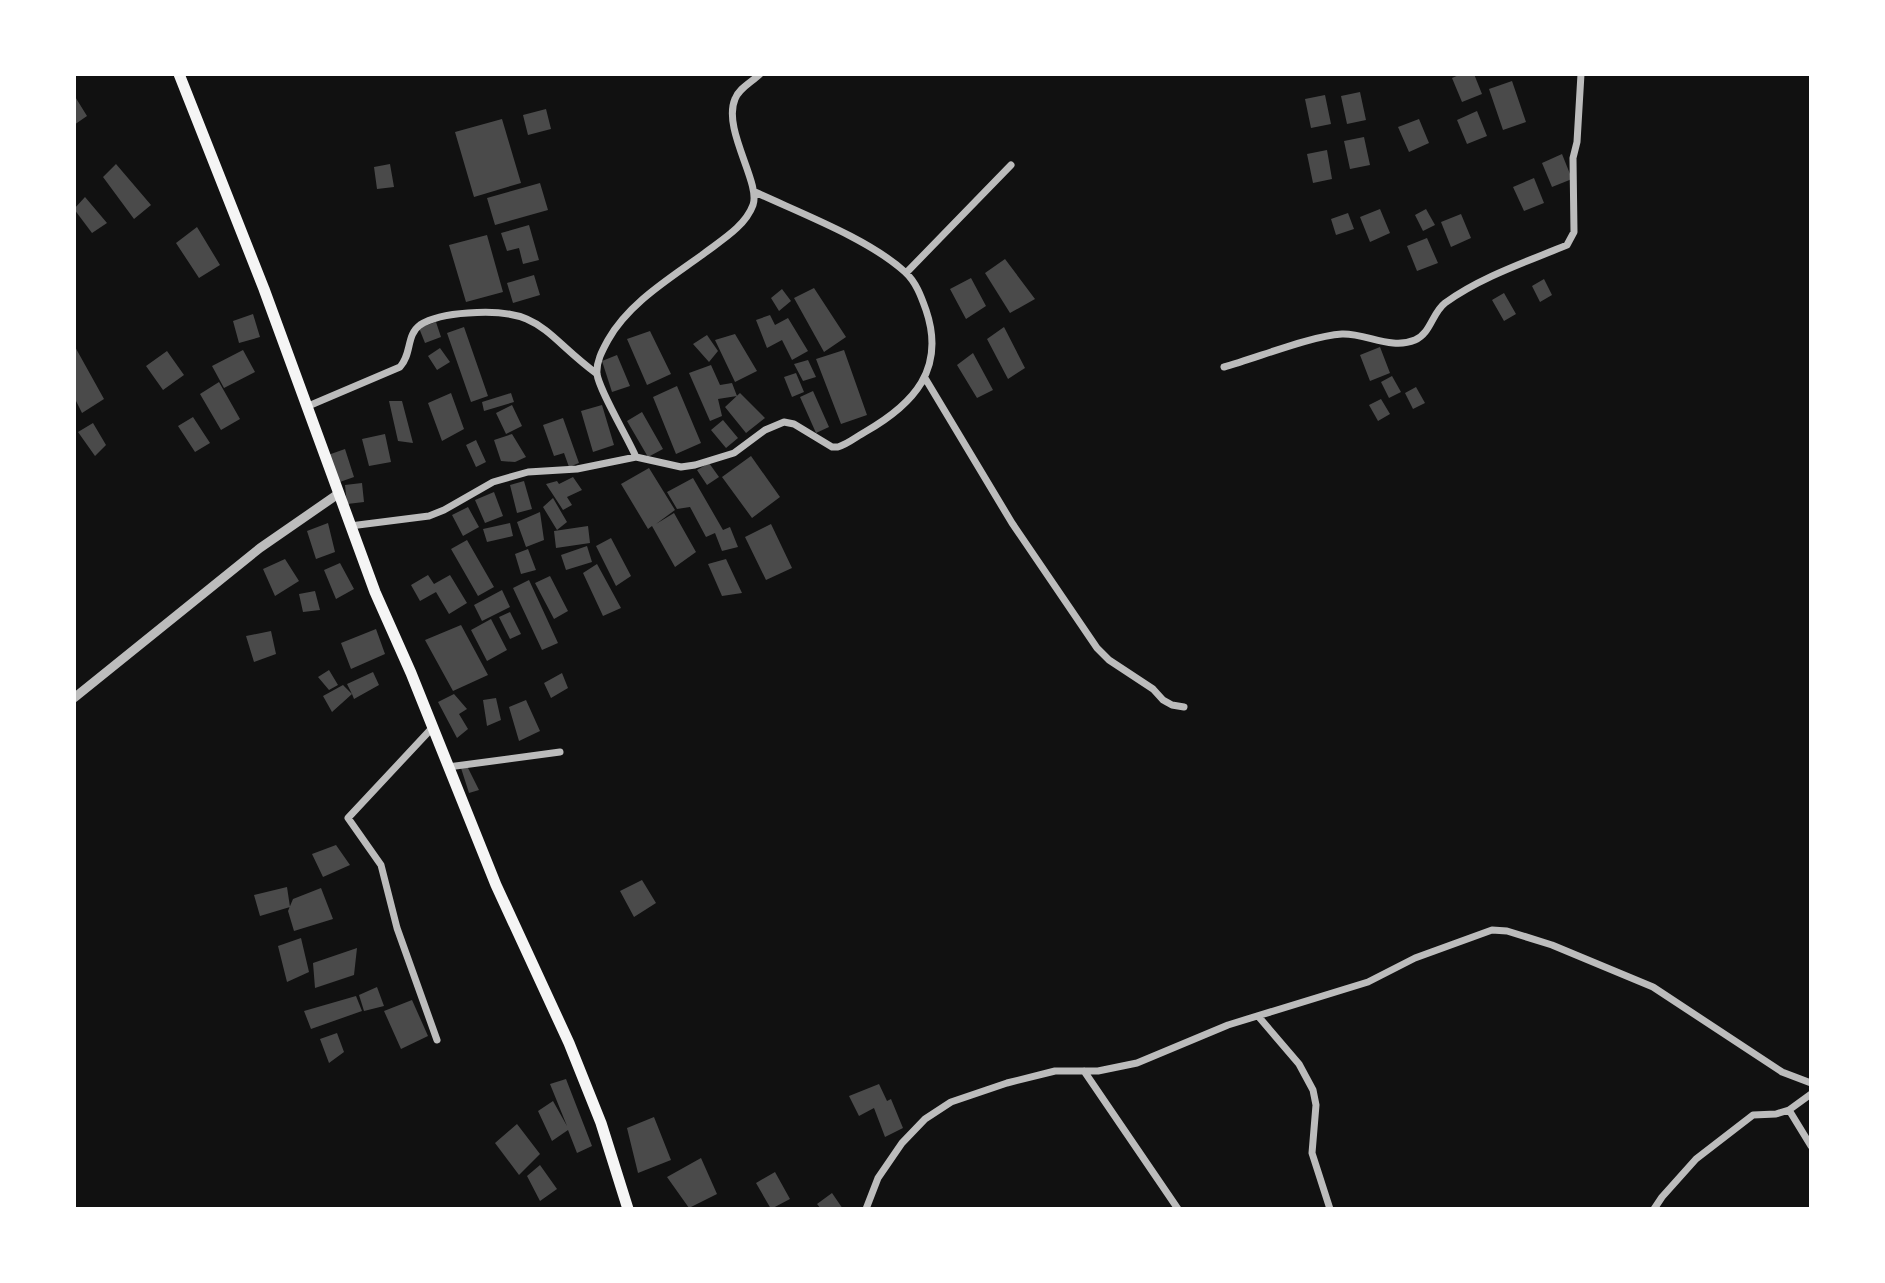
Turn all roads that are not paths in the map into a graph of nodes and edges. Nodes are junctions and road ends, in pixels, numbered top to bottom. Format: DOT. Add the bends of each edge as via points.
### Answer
graph roads {
  1 [pos="179,74"];
  2 [pos="760,74"];
  3 [pos="1581,74"];
  4 [pos="1011,165"];
  5 [pos="755,192"];
  6 [pos="906,273"];
  7 [pos="1224,367"];
  8 [pos="597,374"];
  9 [pos="925,378"];
  10 [pos="306,407"];
  11 [pos="636,457"];
  12 [pos="338,494"];
  13 [pos="350,526"];
  14 [pos="74,698"];
  15 [pos="1184,707"];
  16 [pos="433,727"];
  17 [pos="560,752"];
  18 [pos="448,767"];
  19 [pos="1258,1016"];
  20 [pos="437,1040"];
  21 [pos="1084,1071"];
  22 [pos="1811,1083"];
  23 [pos="1811,1094"];
  24 [pos="1789,1110"];
  25 [pos="1811,1146"];
  26 [pos="628,1209"];
  27 [pos="866,1209"];
  28 [pos="1178,1209"];
  29 [pos="1330,1209"];
  30 [pos="1654,1209"];
  1 -- 10 [label="main road"];
  2 -- 5 [label="street" via="733,102 739,153"];
  3 -- 7 [label="street" via="1573,158 1574,232 1567,245 1470,288 1438,310 1429,329 1415,340 1396,344 1345,334 1325,336"];
  4 -- 6 [label="street"];
  5 -- 6 [label="street" via="860,243"];
  5 -- 8 [label="street" via="753,205 736,230 649,294 618,325"];
  6 -- 9 [label="street" via="932,328 934,348"];
  8 -- 10 [label="street" via="529,319 512,313 460,314 419,326 400,367"];
  8 -- 11 [label="street"];
  9 -- 11 [label="street" via="889,419 838,447 784,422 734,453 695,465"];
  9 -- 15 [label="street" via="1012,523 1097,648 1163,700"];
  10 -- 12 [label="main road"];
  11 -- 13 [label="street" via="507,476 429,516"];
  12 -- 13 [label="main road"];
  12 -- 14 [label="street" via="260,548"];
  13 -- 16 [label="main road"];
  16 -- 18 [label="main road"];
  16 -- 20 [label="street" via="348,818 381,865"];
  17 -- 18 [label="street"];
  18 -- 26 [label="main road" via="591,1097"];
  19 -- 21 [label="street" via="1137,1063"];
  19 -- 22 [label="street" via="1368,982 1492,930 1507,931 1653,987 1782,1072"];
  19 -- 29 [label="street" via="1299,1064 1313,1090 1312,1153"];
  21 -- 27 [label="street" via="1055,1071 1007,1083 938,1110 888,1163"];
  21 -- 28 [label="street"];
  23 -- 24 [label="street"];
  24 -- 25 [label="street"];
  24 -- 30 [label="street" via="1753,1115 1696,1159"];
}
